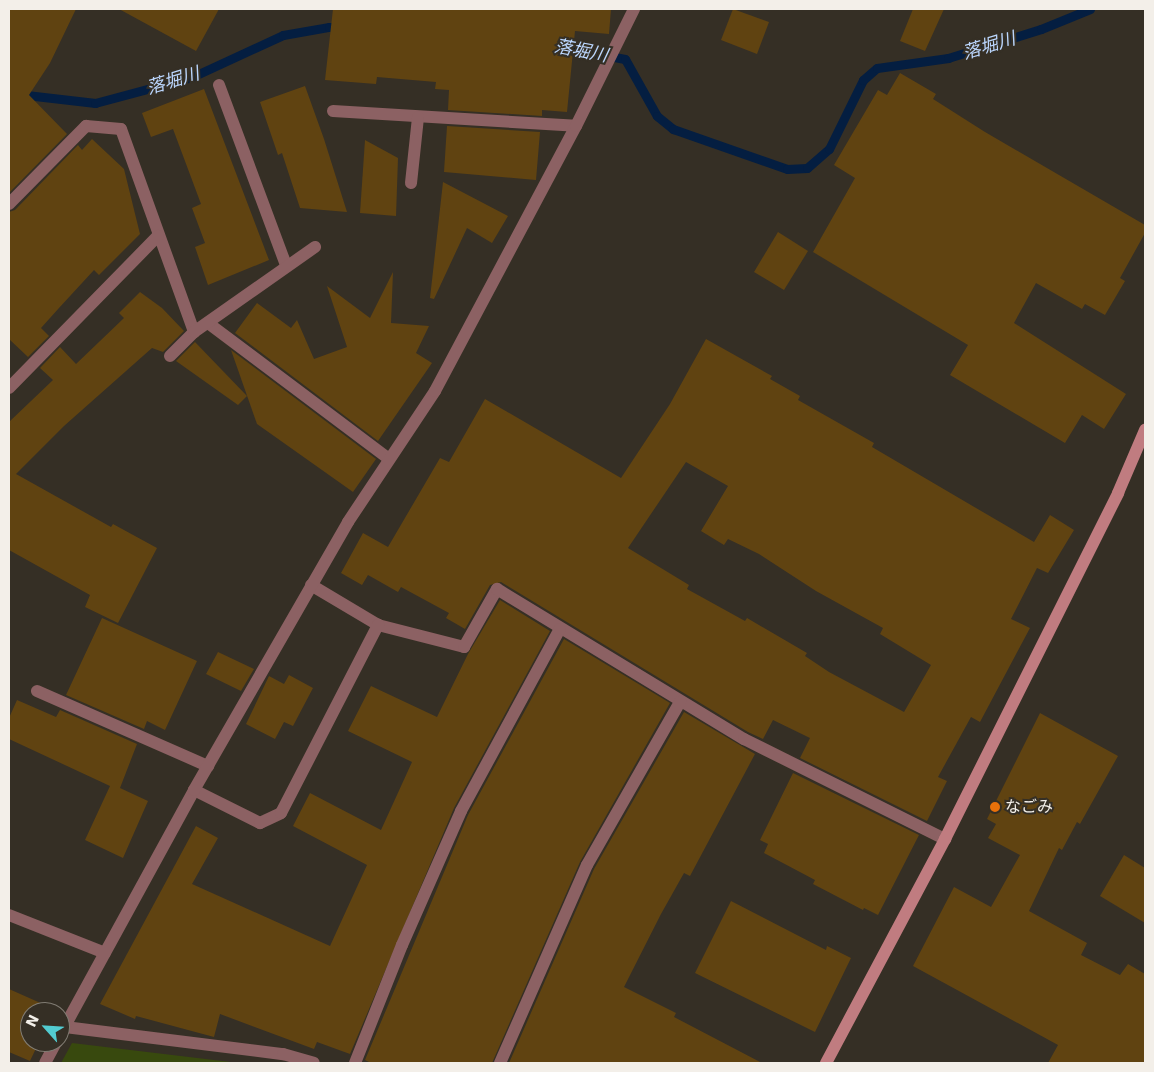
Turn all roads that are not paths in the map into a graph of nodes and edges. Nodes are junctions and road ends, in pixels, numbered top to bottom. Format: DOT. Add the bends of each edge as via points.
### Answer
graph roads {
  1 [pos="634,9"];
  2 [pos="219,85"];
  3 [pos="332,111"];
  4 [pos="418,117"];
  5 [pos="576,126"];
  6 [pos="411,183"];
  7 [pos="9,204"];
  8 [pos="158,236"];
  9 [pos="315,247"];
  10 [pos="286,265"];
  11 [pos="208,323"];
  12 [pos="194,332"];
  13 [pos="170,356"];
  14 [pos="9,387"];
  15 [pos="1145,430"];
  16 [pos="390,459"];
  17 [pos="311,586"];
  18 [pos="378,625"];
  19 [pos="560,629"];
  20 [pos="37,691"];
  21 [pos="680,702"];
  22 [pos="208,766"];
  23 [pos="194,790"];
  24 [pos="946,839"];
  25 [pos="9,915"];
  26 [pos="105,953"];
  27 [pos="70,1016"];
  28 [pos="70,1032"];
  29 [pos="314,1063"];
  30 [pos="355,1063"];
  31 [pos="500,1063"];
  32 [pos="826,1063"];
  1 -- 5 [label="street"];
  2 -- 10 [label="street"];
  3 -- 4 [label="street"];
  4 -- 5 [label="street"];
  4 -- 6 [label="street"];
  5 -- 16 [label="street" via="434,391"];
  7 -- 8 [label="street" via="86,126 121,129"];
  8 -- 12 [label="street"];
  8 -- 14 [label="street"];
  9 -- 10 [label="street"];
  10 -- 11 [label="street"];
  11 -- 12 [label="street"];
  11 -- 16 [label="street"];
  12 -- 13 [label="street"];
  15 -- 24 [label="street" via="1122,485"];
  16 -- 17 [label="street"];
  17 -- 18 [label="street"];
  17 -- 22 [label="street"];
  18 -- 19 [label="street" via="464,647 497,589"];
  18 -- 23 [label="street" via="281,813 260,823"];
  19 -- 21 [label="street"];
  19 -- 30 [label="street" via="461,811"];
  20 -- 22 [label="street"];
  21 -- 24 [label="street" via="744,739"];
  21 -- 31 [label="street" via="587,865"];
  22 -- 23 [label="street"];
  23 -- 26 [label="street"];
  24 -- 32 [label="street"];
  25 -- 26 [label="street"];
  26 -- 27 [label="street"];
  28 -- 29 [label="street" via="283,1054"];
}
